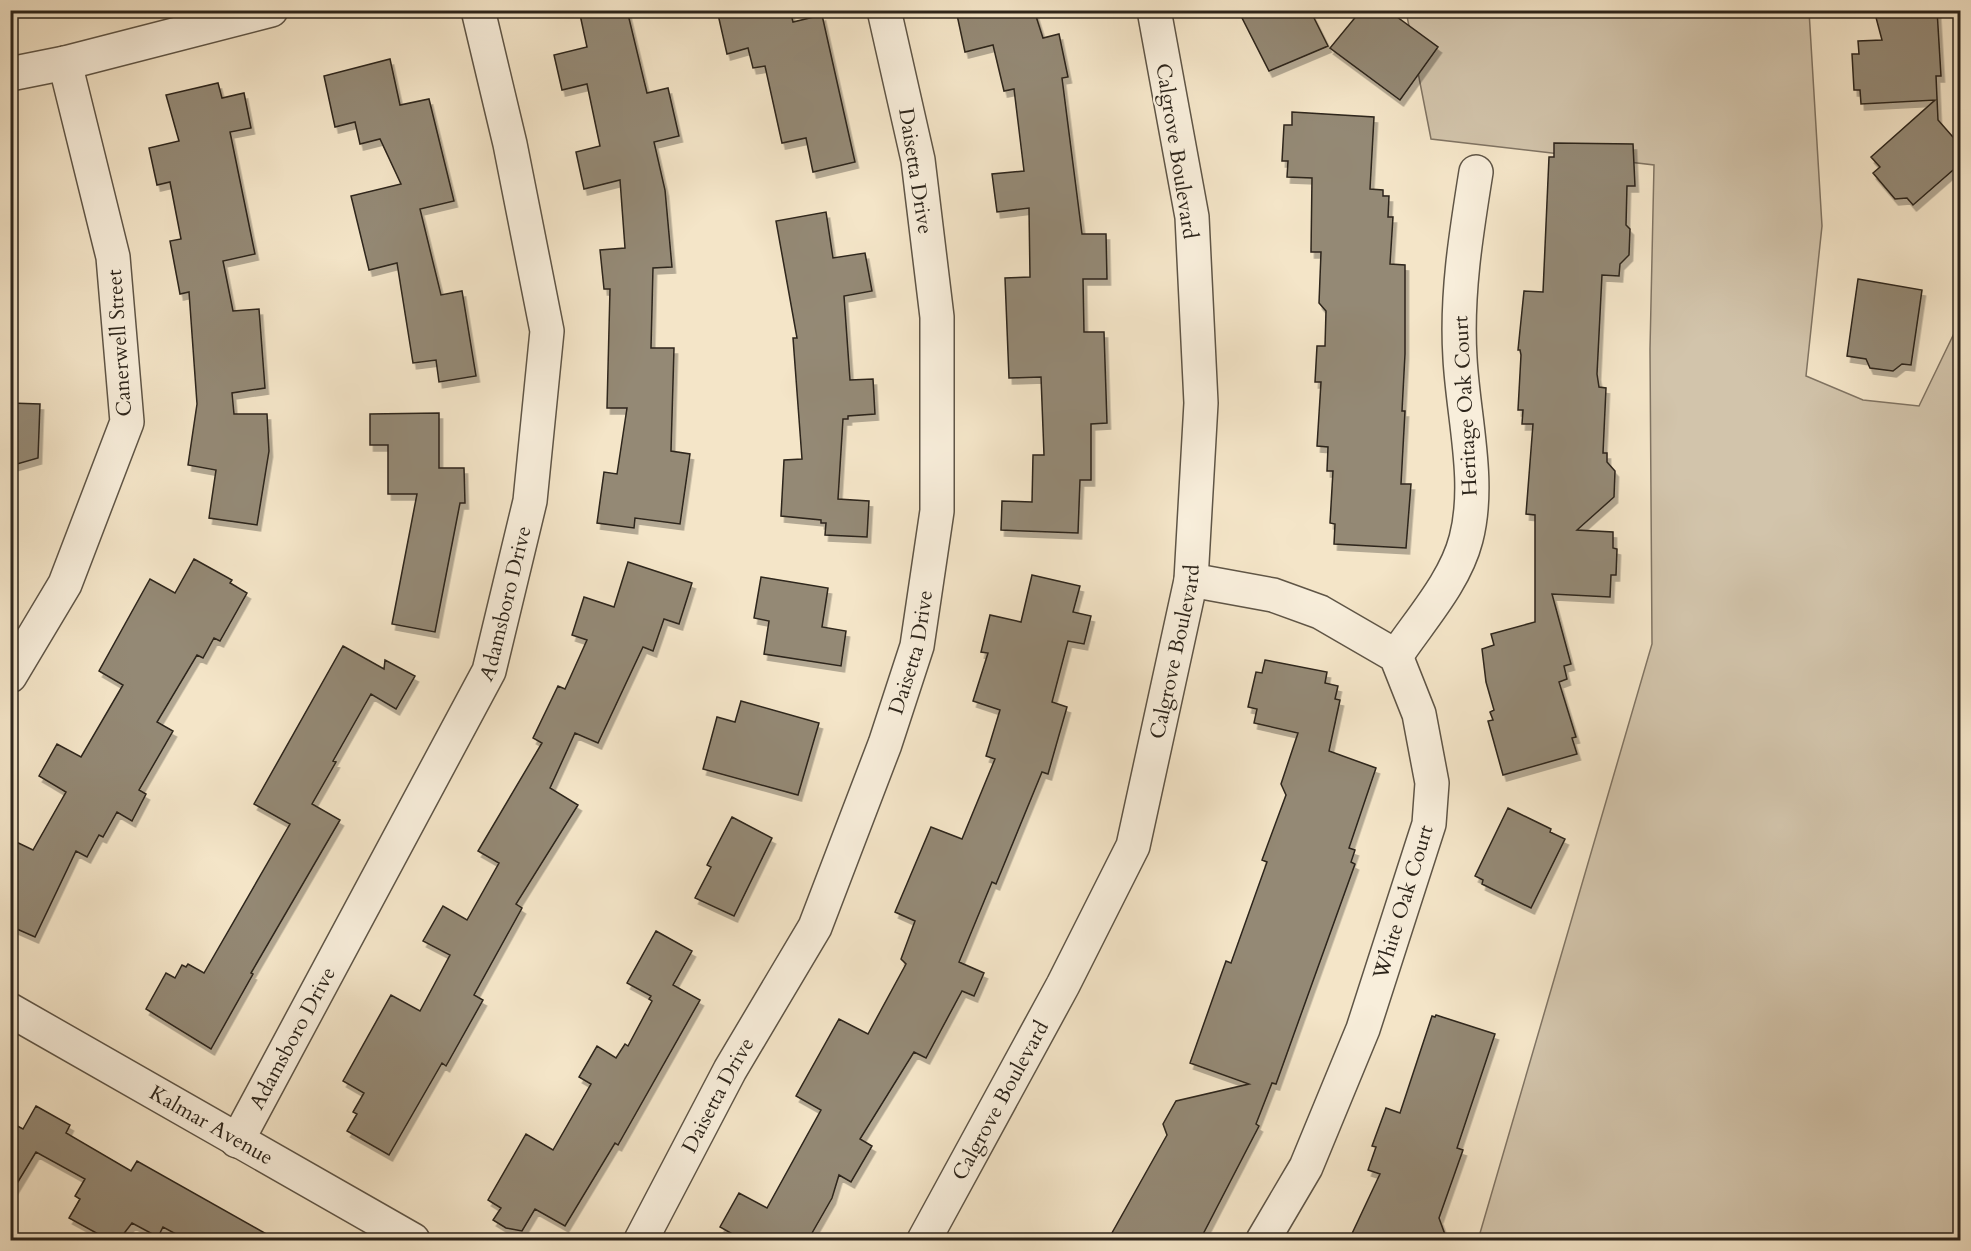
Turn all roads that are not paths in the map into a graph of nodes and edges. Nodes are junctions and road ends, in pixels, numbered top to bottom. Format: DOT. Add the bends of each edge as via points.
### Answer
graph roads {
  1 [pos="271,10"];
  2 [pos="478,10"];
  3 [pos="884,10"];
  4 [pos="1154,10"];
  5 [pos="65,63"];
  6 [pos="10,74"];
  7 [pos="1476,172"];
  8 [pos="1191,580"];
  9 [pos="1396,656"];
  10 [pos="10,676"];
  11 [pos="10,1010"];
  12 [pos="237,1141"];
  13 [pos="412,1240"];
  14 [pos="641,1240"];
  15 [pos="924,1240"];
  16 [pos="1263,1240"];
  1 -- 5 [label="street"];
  2 -- 12 [label="street, Adamsboro Drive" via="510,144 547,331 530,501 489,671"];
  3 -- 14 [label="street, Daisetta Drive" via="918,160 937,317 937,511 917,646 885,744 815,927 730,1070"];
  4 -- 8 [label="street, Calgrove Boulevard" via="1192,217 1201,403"];
  5 -- 6 [label="street"];
  5 -- 10 [label="street, Canerwell Street" via="113,257 127,422 65,584"];
  7 -- 9 [label="street, Heritage Oak Court" via="1461,278 1460,356 1472,491 1466,540 1448,581"];
  8 -- 9 [label="street" via="1273,595 1320,612"];
  8 -- 15 [label="street, Calgrove Boulevard" via="1133,846 1063,985"];
  9 -- 16 [label="street, White Oak Court" via="1419,714 1432,783 1429,824 1363,1029 1306,1167"];
  11 -- 12 [label="street, Kalmar Avenue"];
  12 -- 13 [label="street, Kalmar Avenue"];
}
